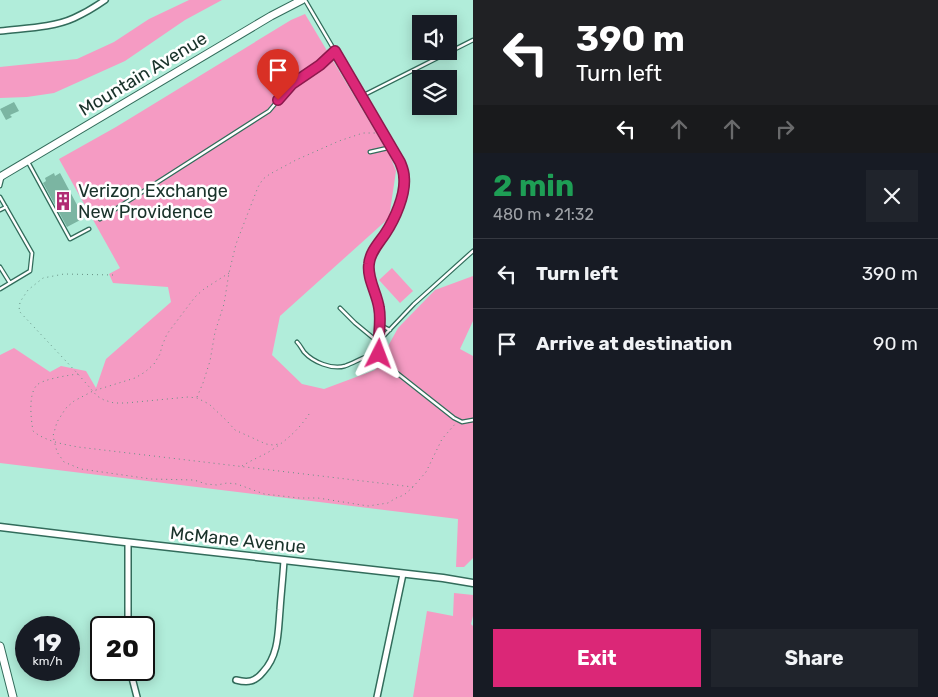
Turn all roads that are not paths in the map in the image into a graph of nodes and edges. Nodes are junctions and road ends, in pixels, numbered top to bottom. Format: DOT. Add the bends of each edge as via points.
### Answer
graph roads {
  1 [pos="105,0"];
  2 [pos="304,0"];
  3 [pos="0,30"];
  4 [pos="473,40"];
  5 [pos="335,51"];
  6 [pos="362,96"];
  7 [pos="392,148"];
  8 [pos="370,152"];
  9 [pos="28,160"];
  10 [pos="2,176"];
  11 [pos="0,186"];
  12 [pos="0,196"];
  13 [pos="6,207"];
  14 [pos="0,210"];
  15 [pos="100,219"];
  16 [pos="89,229"];
  17 [pos="473,251"];
  18 [pos="0,267"];
  19 [pos="10,283"];
  20 [pos="0,289"];
  21 [pos="340,308"];
  22 [pos="380,325"];
  23 [pos="390,330"];
  24 [pos="297,342"];
  25 [pos="378,342"];
  26 [pos="379,354"];
  27 [pos="473,420"];
  28 [pos="0,527"];
  29 [pos="128,543"];
  30 [pos="284,560"];
  31 [pos="403,574"];
  32 [pos="473,583"];
  33 [pos="128,616"];
  34 [pos="0,646"];
  35 [pos="236,680"];
  36 [pos="132,681"];
  37 [pos="13,697"];
  38 [pos="136,697"];
  39 [pos="377,697"];
  1 -- 3 [label="street" via="73,19"];
  2 -- 5 [label="lane"];
  2 -- 9 [label="main road, Mountain Avenue" via="271,16"];
  4 -- 6 [label="lane"];
  5 -- 6 [label="lane"];
  5 -- 15 [label="lane" via="292,84 269,110"];
  6 -- 7 [label="lane"];
  7 -- 8 [label="lane"];
  7 -- 22 [label="lane" via="403,170 404,187 392,222 369,262"];
  9 -- 10 [label="main road, Mountain Avenue"];
  9 -- 16 [label="lane" via="70,239"];
  10 -- 11 [label="lane"];
  12 -- 13 [label="lane"];
  13 -- 14 [label="lane"];
  13 -- 19 [label="lane" via="32,255 30,271"];
  17 -- 23 [label="lane"];
  18 -- 19 [label="lane"];
  19 -- 20 [label="lane"];
  21 -- 25 [label="lane"];
  22 -- 23 [label="lane"];
  22 -- 25 [label="lane"];
  23 -- 25 [label="lane"];
  24 -- 26 [label="lane" via="305,353 330,367 343,367"];
  25 -- 26 [label="lane"];
  26 -- 27 [label="lane" via="383,362 458,421"];
  28 -- 29 [label="street, McMane Avenue"];
  29 -- 30 [label="street, McMane Avenue"];
  29 -- 33 [label="street"];
  30 -- 31 [label="street, McMane Avenue"];
  30 -- 35 [label="street" via="277,645 272,659 253,681"];
  31 -- 32 [label="street, McMane Avenue"];
  31 -- 39 [label="street"];
  34 -- 37 [label="main road"];
  36 -- 38 [label="street"];
}
